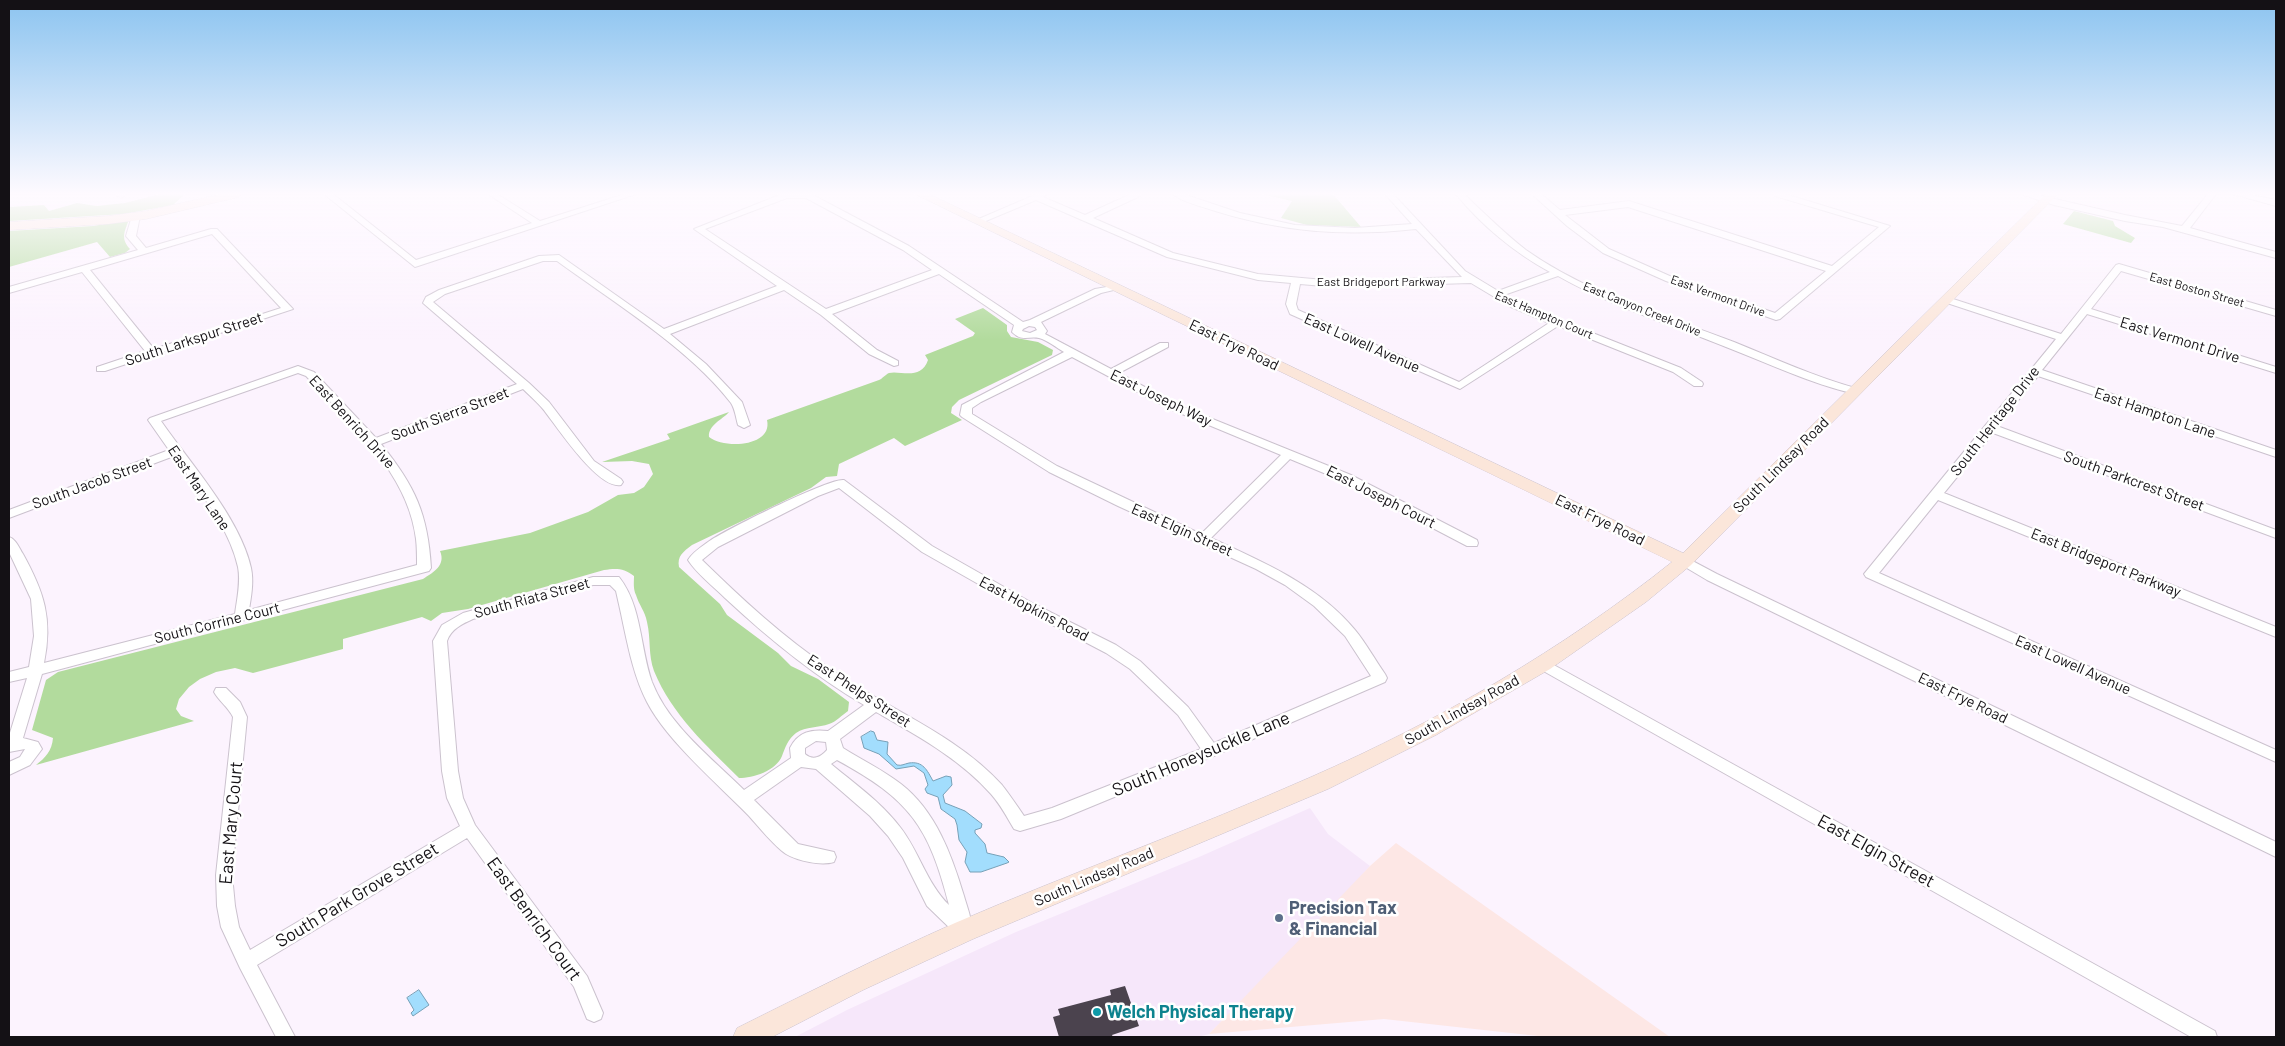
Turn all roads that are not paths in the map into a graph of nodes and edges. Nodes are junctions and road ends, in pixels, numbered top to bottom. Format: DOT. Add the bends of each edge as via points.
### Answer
graph roads {
  1 [pos="137,243"];
  2 [pos="170,243"];
  3 [pos="225,243"];
  4 [pos="389,243"];
  5 [pos="481,243"];
  6 [pos="719,243"];
  7 [pos="896,243"];
  8 [pos="1023,243"];
  9 [pos="1141,243"];
  10 [pos="1435,243"];
  11 [pos="1512,243"];
  12 [pos="1595,243"];
  13 [pos="1750,243"];
  14 [pos="1864,243"];
  15 [pos="2003,243"];
  16 [pos="2231,243"];
  17 [pos="143,250"];
  18 [pos="2276,255"];
  19 [pos="2119,267"];
  20 [pos="84,268"];
  21 [pos="1831,269"];
  22 [pos="941,270"];
  23 [pos="1558,273"];
  24 [pos="1470,280"];
  25 [pos="1296,281"];
  26 [pos="785,286"];
  27 [pos="1115,287"];
  28 [pos="9,290"];
  29 [pos="1494,295"];
  30 [pos="1947,300"];
  31 [pos="2085,310"];
  32 [pos="825,313"];
  33 [pos="2276,313"];
  34 [pos="1557,322"];
  35 [pos="1032,323"];
  36 [pos="1020,325"];
  37 [pos="1040,332"];
  38 [pos="663,333"];
  39 [pos="2061,337"];
  40 [pos="1164,345"];
  41 [pos="152,353"];
  42 [pos="1071,353"];
  43 [pos="894,363"];
  44 [pos="101,369"];
  45 [pos="2276,370"];
  46 [pos="2034,371"];
  47 [pos="1111,373"];
  48 [pos="1698,384"];
  49 [pos="525,385"];
  50 [pos="1855,391"];
  51 [pos="154,420"];
  52 [pos="744,425"];
  53 [pos="1991,428"];
  54 [pos="374,443"];
  55 [pos="175,452"];
  56 [pos="1288,454"];
  57 [pos="2276,454"];
  58 [pos="617,482"];
  59 [pos="840,483"];
  60 [pos="1937,495"];
  61 [pos="9,514"];
  62 [pos="2276,534"];
  63 [pos="1202,540"];
  64 [pos="1472,543"];
  65 [pos="11,550"];
  66 [pos="1685,561"];
  67 [pos="424,568"];
  68 [pos="1871,574"];
  69 [pos="242,617"];
  70 [pos="2276,632"];
  71 [pos="1544,664"];
  72 [pos="36,669"];
  73 [pos="9,677"];
  74 [pos="1380,678"];
  75 [pos="221,692"];
  76 [pos="874,705"];
  77 [pos="833,744"];
  78 [pos="11,745"];
  79 [pos="1211,751"];
  80 [pos="2276,756"];
  81 [pos="800,760"];
  82 [pos="819,763"];
  83 [pos="9,769"];
  84 [pos="742,800"];
  85 [pos="1020,824"];
  86 [pos="469,829"];
  87 [pos="2276,850"];
  88 [pos="828,857"];
  89 [pos="964,931"];
  90 [pos="246,962"];
  91 [pos="594,1013"];
  92 [pos="286,1037"];
  93 [pos="746,1037"];
  94 [pos="2208,1037"];
  1 -- 17 [label="street"];
  2 -- 17 [label="street, South Larkspur Street"];
  3 -- 41 [label="street, South Larkspur Street" via="288,309"];
  4 -- 5 [label="street" via="415,264"];
  6 -- 26 [label="street"];
  7 -- 22 [label="street, East Joseph Way"];
  8 -- 27 [label="main road, East Frye Road"];
  9 -- 25 [label="street, East Bridgeport Parkway" via="1170,255 1258,277"];
  10 -- 24 [label="street, East Hampton Court"];
  11 -- 23 [label="street, East Canyon Creek Drive"];
  12 -- 21 [label="street, East Vermont Drive" via="1606,251 1669,279 1776,317"];
  13 -- 21 [label="street"];
  14 -- 21 [label="street"];
  15 -- 30 [label="main road, South Lindsay Road"];
  16 -- 18 [label="street"];
  17 -- 20 [label="street"];
  19 -- 31 [label="street, South Heritage Drive"];
  19 -- 33 [label="street, East Boston Street"];
  20 -- 28 [label="street"];
  20 -- 41 [label="street"];
  22 -- 32 [label="street"];
  22 -- 36 [label="street, East Joseph Way"];
  23 -- 29 [label="street"];
  23 -- 50 [label="street, East Canyon Creek Drive" via="1620,303"];
  24 -- 25 [label="street, East Bridgeport Parkway" via="1365,284"];
  24 -- 29 [label="street, East Hampton Court"];
  25 -- 34 [label="street, East Lowell Avenue" via="1291,304 1294,312 1460,386"];
  26 -- 32 [label="street"];
  26 -- 38 [label="street"];
  27 -- 35 [label="street" via="1098,291"];
  27 -- 37 [label="street" via="1106,297"];
  27 -- 66 [label="main road, East Frye Road"];
  29 -- 34 [label="street, East Hampton Court"];
  30 -- 39 [label="street"];
  30 -- 50 [label="main road, South Lindsay Road"];
  31 -- 39 [label="street, South Heritage Drive"];
  31 -- 45 [label="street, East Vermont Drive"];
  32 -- 43 [label="street" via="873,352"];
  34 -- 48 [label="street, East Hampton Court" via="1677,370"];
  35 -- 36 [label="street"];
  35 -- 37 [label="street, East Joseph Way" via="1039,325"];
  36 -- 37 [label="street, East Joseph Way" via="1017,329 1019,334 1028,336"];
  37 -- 42 [label="street, East Joseph Way"];
  38 -- 49 [label="street" via="566,262 551,257 532,260 428,299 428,303"];
  38 -- 52 [label="street" via="702,366 738,404"];
  39 -- 46 [label="street, South Heritage Drive"];
  40 -- 47 [label="street"];
  41 -- 44 [label="street, South Larkspur Street"];
  42 -- 47 [label="street, East Joseph Way"];
  42 -- 63 [label="street, East Elgin Street" via="966,407 966,415 1053,469"];
  46 -- 53 [label="street, South Heritage Drive"];
  46 -- 57 [label="street, East Hampton Lane"];
  47 -- 56 [label="street, East Joseph Way" via="1174,407"];
  49 -- 54 [label="street, South Sierra Street"];
  49 -- 58 [label="street" via="545,404 590,463"];
  50 -- 66 [label="main road, South Lindsay Road"];
  51 -- 54 [label="street, East Benrich Drive" via="298,369 310,374"];
  51 -- 55 [label="street, East Mary Lane"];
  53 -- 60 [label="street, South Heritage Drive"];
  53 -- 62 [label="street, South Parkcrest Street"];
  54 -- 67 [label="street, East Benrich Drive" via="413,498 424,543"];
  55 -- 61 [label="street, South Jacob Street"];
  55 -- 69 [label="street, East Mary Lane" via="223,518 236,544 244,569"];
  56 -- 63 [label="street"];
  56 -- 64 [label="street, East Joseph Court" via="1348,478"];
  59 -- 76 [label="street, East Phelps Street" via="713,544 694,560 783,640 823,672"];
  59 -- 79 [label="street, East Hopkins Road" via="927,549 1135,665 1183,711"];
  60 -- 68 [label="street, South Heritage Drive"];
  60 -- 70 [label="street, East Bridgeport Parkway"];
  63 -- 74 [label="street, East Elgin Street" via="1290,582 1350,633"];
  65 -- 72 [label="street" via="38,598 41,641"];
  66 -- 71 [label="main road, South Lindsay Road" via="1639,598"];
  66 -- 87 [label="street, East Frye Road" via="1712,577"];
  67 -- 69 [label="street, South Corrine Court"];
  68 -- 80 [label="street, East Lowell Avenue"];
  69 -- 72 [label="street, South Corrine Court"];
  71 -- 89 [label="main road, South Lindsay Road" via="1429,730 1320,783"];
  71 -- 94 [label="street, East Elgin Street"];
  72 -- 73 [label="street, South Corrine Court"];
  72 -- 78 [label="street"];
  74 -- 79 [label="street, South Honeysuckle Lane"];
  75 -- 90 [label="street, East Mary Court" via="235,706 240,717 224,876 230,927"];
  76 -- 77 [label="street"];
  76 -- 85 [label="street, East Phelps Street" via="920,730 964,760 993,785"];
  77 -- 81 [label="street" via="815,735 804,739 796,752"];
  77 -- 82 [label="street" via="828,759"];
  77 -- 89 [label="street" via="913,804 938,848 954,890"];
  78 -- 83 [label="street" via="26,743 34,749 25,761"];
  79 -- 85 [label="street, South Honeysuckle Lane" via="1055,814"];
  81 -- 82 [label="street" via="808,764"];
  81 -- 84 [label="street"];
  82 -- 89 [label="street" via="894,830 933,901"];
  84 -- 86 [label="street, South Riata Street" via="672,728 655,703 645,682 624,595 614,580 593,581 468,616 442,632 440,641 450,771 455,798"];
  84 -- 88 [label="street" via="792,849"];
  86 -- 90 [label="street, South Park Grove Street"];
  86 -- 91 [label="street, East Benrich Court" via="581,982"];
  89 -- 93 [label="main road, South Lindsay Road"];
  90 -- 92 [label="street, East Mary Court"];
}
